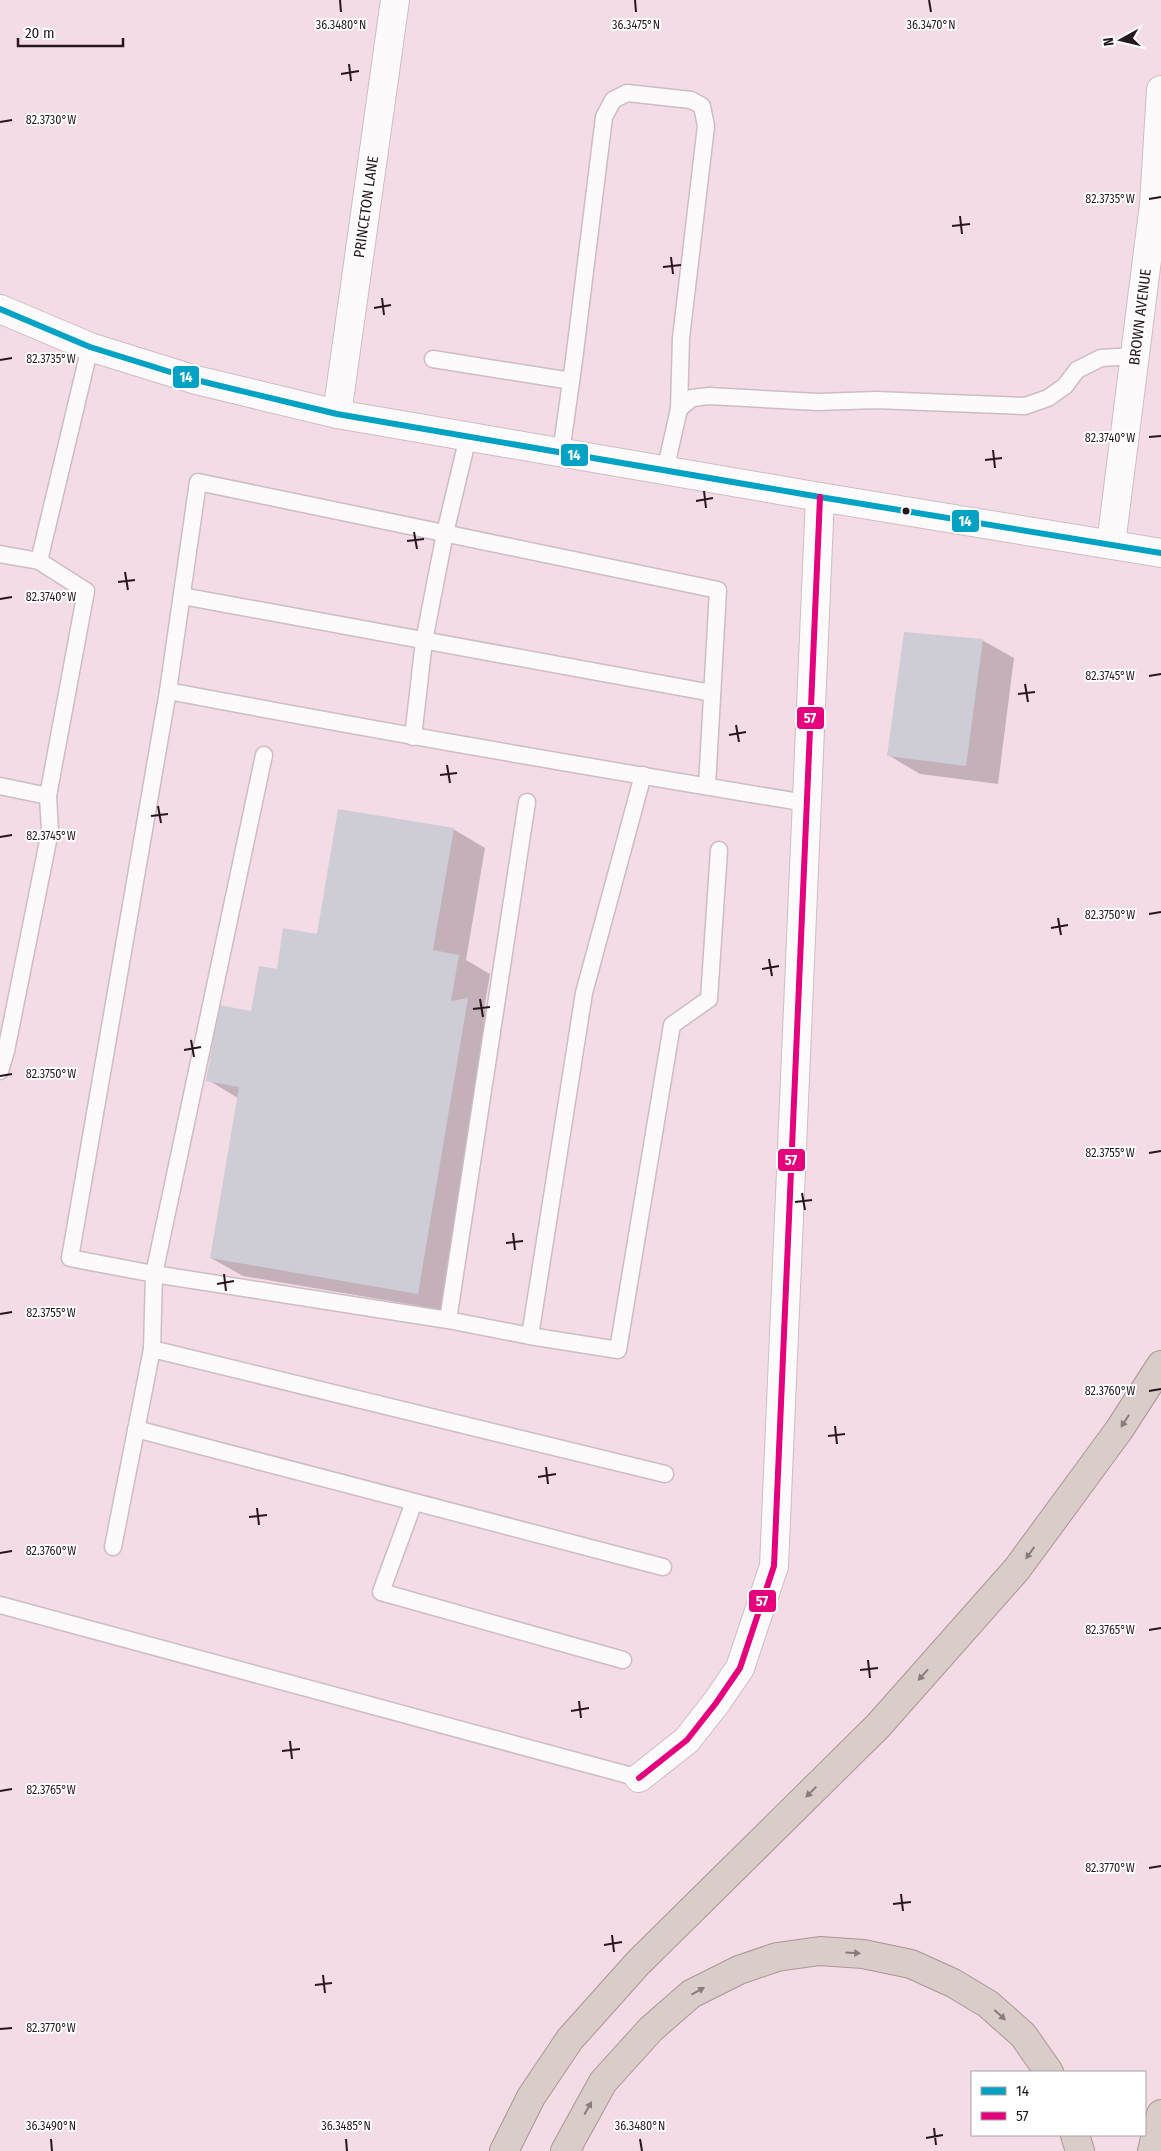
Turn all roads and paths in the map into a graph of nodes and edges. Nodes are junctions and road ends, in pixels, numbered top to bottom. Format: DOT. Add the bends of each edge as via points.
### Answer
graph roads {
  1 [pos="395,0"];
  2 [pos="1161,90"];
  3 [pos="0,309"];
  4 [pos="90,347"];
  5 [pos="1135,356"];
  6 [pos="433,359"];
  7 [pos="571,380"];
  8 [pos="679,409"];
  9 [pos="337,414"];
  10 [pos="468,437"];
  11 [pos="561,453"];
  12 [pos="665,471"];
  13 [pos="820,497"];
  14 [pos="445,533"];
  15 [pos="1111,544"];
  16 [pos="0,554"];
  17 [pos="1161,554"];
  18 [pos="39,561"];
  19 [pos="182,596"];
  20 [pos="424,641"];
  21 [pos="168,691"];
  22 [pos="712,693"];
  23 [pos="413,737"];
  24 [pos="264,755"];
  25 [pos="643,775"];
  26 [pos="0,786"];
  27 [pos="707,786"];
  28 [pos="48,796"];
  29 [pos="527,802"];
  30 [pos="806,803"];
  31 [pos="719,850"];
  32 [pos="0,1071"];
  33 [pos="154,1274"];
  34 [pos="448,1320"];
  35 [pos="530,1336"];
  36 [pos="152,1349"];
  37 [pos="1161,1366"];
  38 [pos="136,1429"];
  39 [pos="665,1474"];
  40 [pos="414,1502"];
  41 [pos="113,1547"];
  42 [pos="662,1567"];
  43 [pos="0,1605"];
  44 [pos="622,1660"];
  45 [pos="639,1778"];
  46 [pos="1049,2071"];
  47 [pos="1161,2114"];
  48 [pos="1075,2136"];
  49 [pos="504,2151"];
  50 [pos="564,2151"];
  51 [pos="1080,2151"];
  52 [pos="1152,2151"];
  1 -- 9 [label="street, PRINCETON LANE"];
  2 -- 5 [label="street, BROWN AVENUE" via="1154,204"];
  3 -- 4 [label="street"];
  4 -- 9 [label="street" via="196,380"];
  4 -- 18 [label="lane"];
  5 -- 8 [label="lane" via="1101,358 1077,370 1065,386 1048,398 1025,406 876,400 818,402 709,396 692,398"];
  5 -- 15 [label="street, BROWN AVENUE"];
  6 -- 7 [label="lane"];
  7 -- 8 [label="lane" via="604,116 612,100 627,93 691,100 702,106 706,126 681,338"];
  7 -- 11 [label="lane"];
  8 -- 12 [label="lane"];
  9 -- 10 [label="street"];
  10 -- 11 [label="street"];
  10 -- 14 [label="lane"];
  11 -- 12 [label="street"];
  12 -- 13 [label="street"];
  13 -- 15 [label="street"];
  13 -- 30 [label="street"];
  14 -- 19 [label="lane" via="198,482"];
  14 -- 20 [label="lane"];
  14 -- 22 [label="lane" via="718,590"];
  15 -- 17 [label="street"];
  16 -- 18 [label="lane"];
  18 -- 28 [label="lane" via="86,591"];
  19 -- 20 [label="lane"];
  19 -- 21 [label="lane"];
  20 -- 22 [label="lane"];
  20 -- 23 [label="lane"];
  21 -- 23 [label="lane"];
  21 -- 33 [label="lane" via="70,1258"];
  22 -- 27 [label="lane"];
  23 -- 25 [label="lane"];
  24 -- 33 [label="lane"];
  25 -- 27 [label="lane"];
  25 -- 35 [label="lane" via="584,992"];
  26 -- 28 [label="lane"];
  27 -- 30 [label="lane"];
  28 -- 32 [label="lane" via="50,831"];
  29 -- 34 [label="lane"];
  30 -- 45 [label="street" via="774,1566 740,1668 687,1740"];
  31 -- 35 [label="lane" via="709,999 672,1025 618,1350"];
  33 -- 34 [label="lane"];
  33 -- 36 [label="lane"];
  34 -- 35 [label="lane"];
  36 -- 38 [label="lane"];
  36 -- 39 [label="lane"];
  37 -- 49 [label="highway, one-way" via="1119,1430 1017,1569 878,1726 638,1963 570,2038 531,2097"];
  38 -- 40 [label="lane"];
  38 -- 41 [label="lane"];
  40 -- 42 [label="lane"];
  40 -- 44 [label="lane" via="381,1592"];
  43 -- 45 [label="lane"];
  50 -- 46 [label="highway, one-way" via="603,2082 651,2029 691,1994 739,1970 777,1958 820,1951 863,1954 910,1964 953,1983 988,2004 1023,2036"];
  47 -- 52 [label="highway"];
  48 -- 51 [label="highway"];
}
